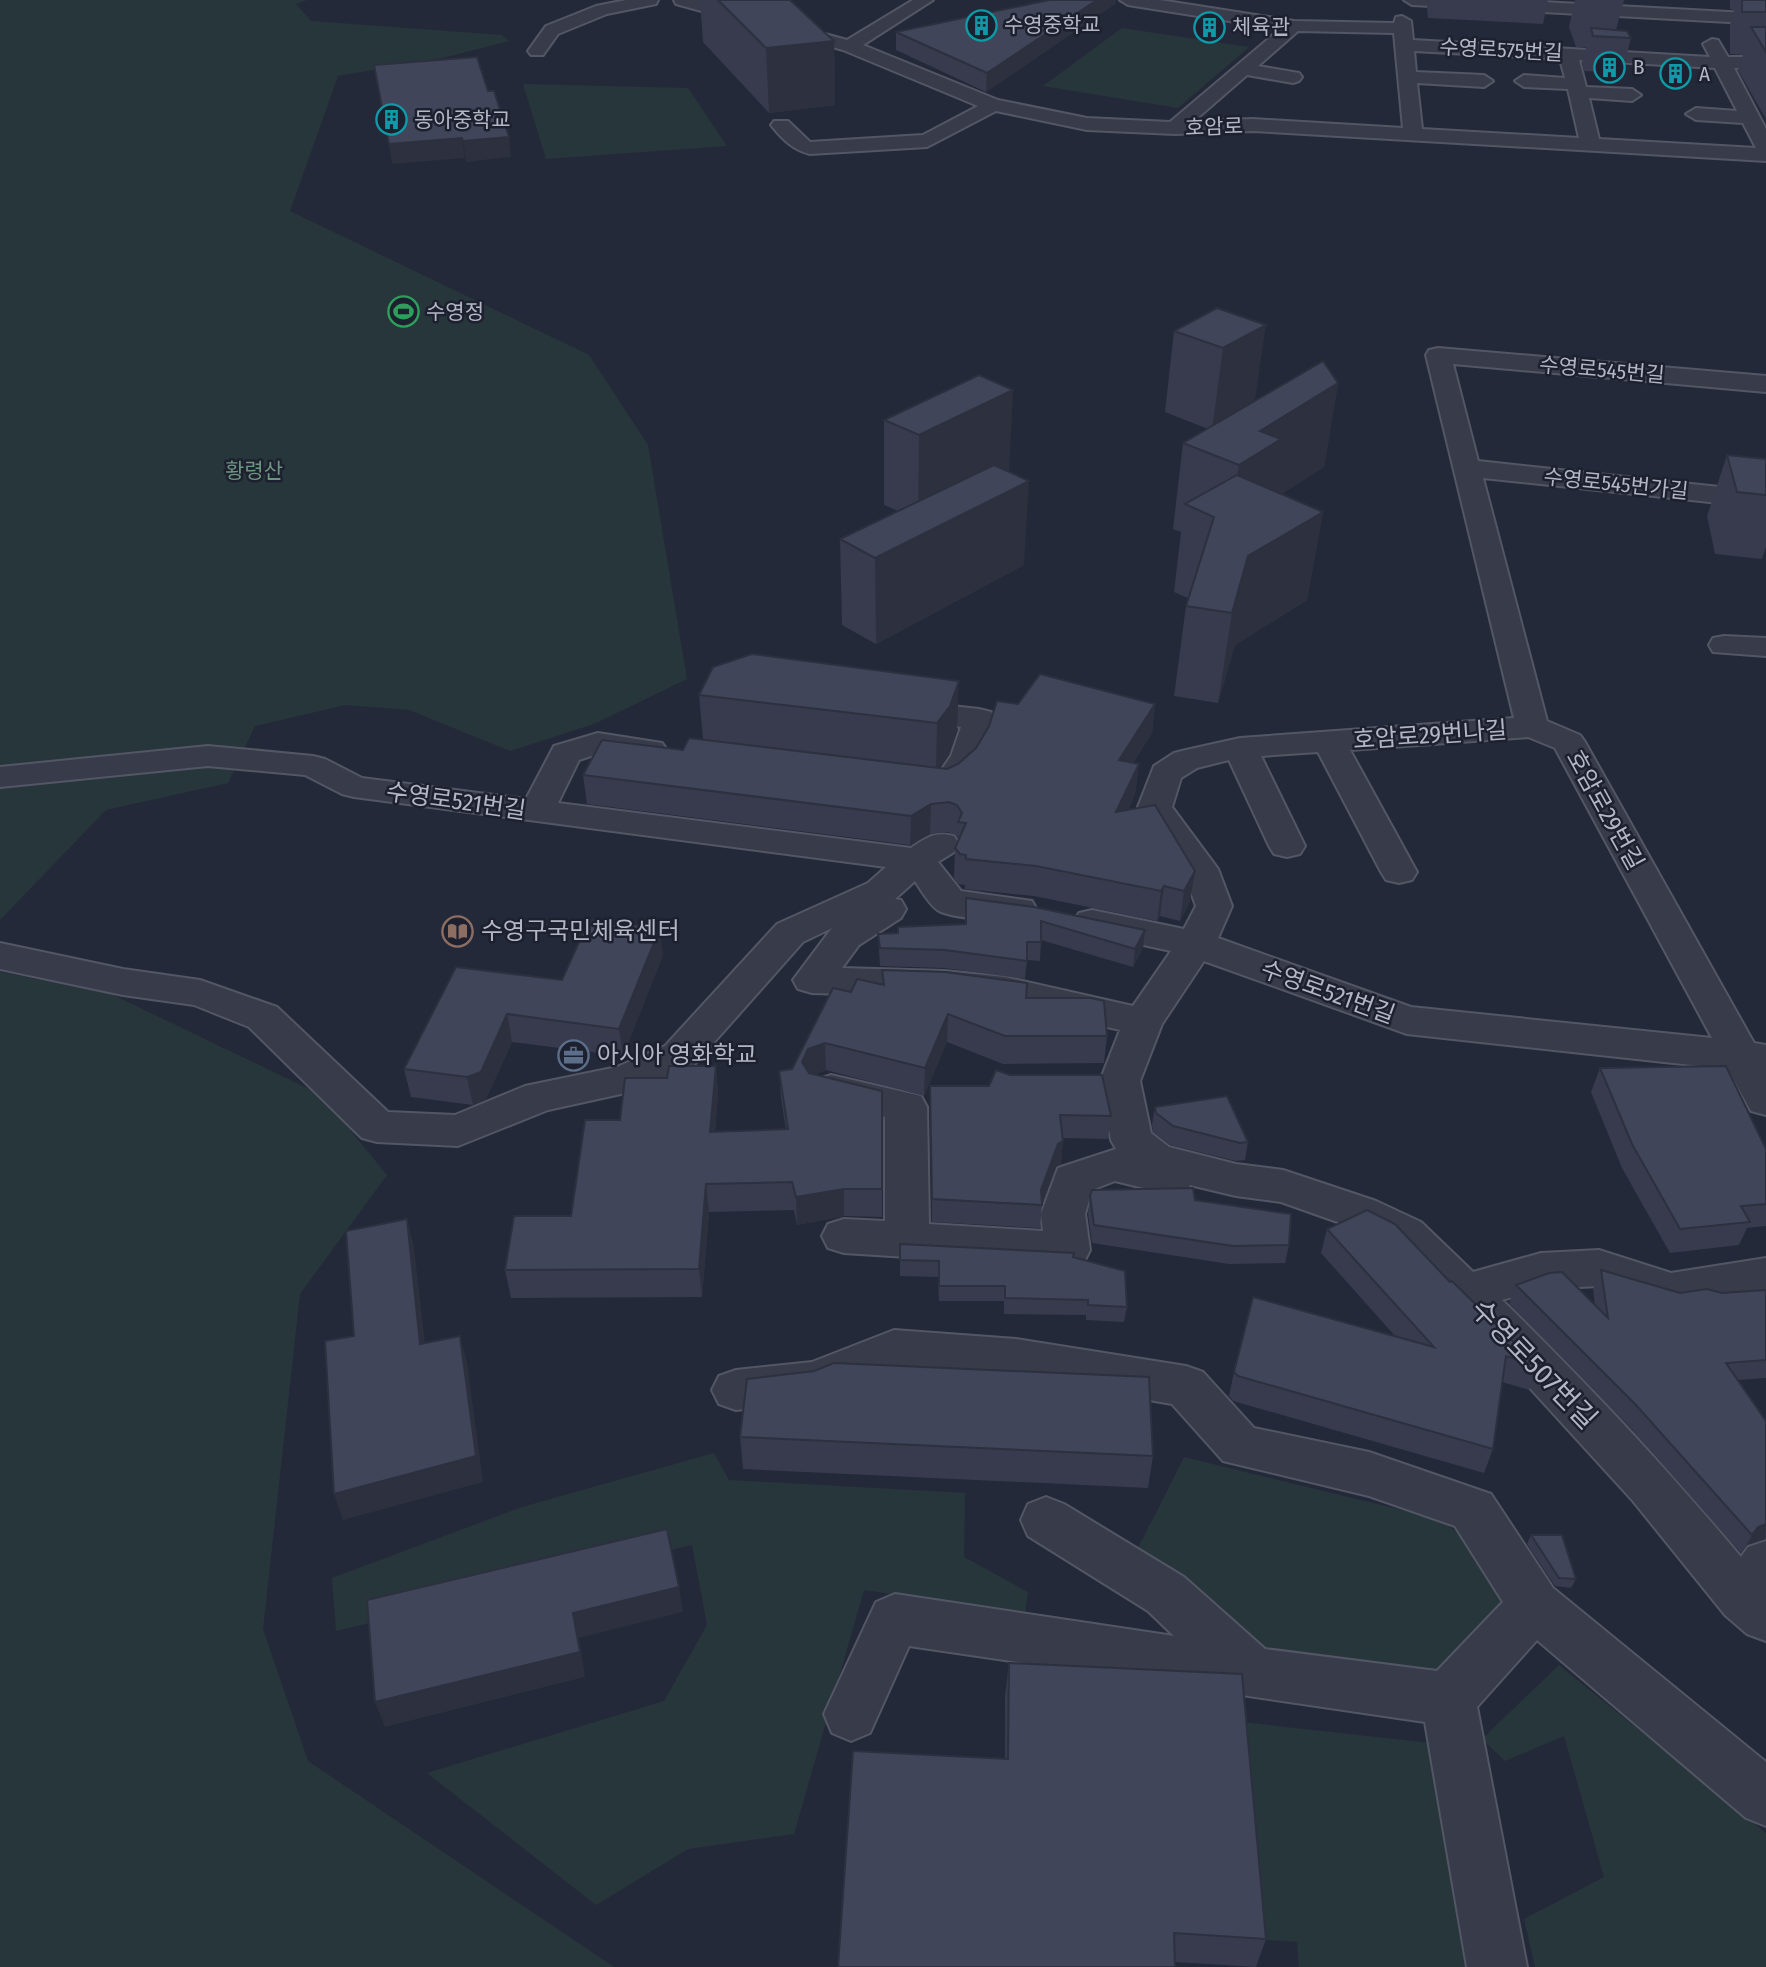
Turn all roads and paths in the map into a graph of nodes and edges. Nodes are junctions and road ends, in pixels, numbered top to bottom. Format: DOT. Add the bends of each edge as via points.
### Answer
graph roads {
  1 [pos="650,0"];
  2 [pos="682,0"];
  3 [pos="756,0"];
  4 [pos="925,0"];
  5 [pos="1128,0"];
  6 [pos="1256,0"];
  7 [pos="1400,0"];
  8 [pos="1412,0"];
  9 [pos="1297,7"];
  10 [pos="1694,8"];
  11 [pos="732,13"];
  12 [pos="1766,19"];
  13 [pos="1255,20"];
  14 [pos="1406,29"];
  15 [pos="1287,32"];
  16 [pos="1334,45"];
  17 [pos="1557,45"];
  18 [pos="849,46"];
  19 [pos="537,51"];
  20 [pos="1766,62"];
  21 [pos="1722,63"];
  22 [pos="1242,69"];
  23 [pos="1293,77"];
  24 [pos="1407,77"];
  25 [pos="1484,81"];
  26 [pos="1524,81"];
  27 [pos="1576,88"];
  28 [pos="1632,95"];
  29 [pos="1205,100"];
  30 [pos="1233,103"];
  31 [pos="993,106"];
  32 [pos="1696,114"];
  33 [pos="1583,115"];
  34 [pos="1606,116"];
  35 [pos="1750,118"];
  36 [pos="781,125"];
  37 [pos="1175,128"];
  38 [pos="1413,134"];
  39 [pos="1591,145"];
  40 [pos="1766,148"];
  41 [pos="1766,155"];
  42 [pos="1766,384"];
  43 [pos="1467,468"];
  44 [pos="1766,500"];
  45 [pos="1724,645"];
  46 [pos="1766,647"];
  47 [pos="877,708"];
  48 [pos="1532,727"];
  49 [pos="1329,742"];
  50 [pos="1240,748"];
  51 [pos="681,754"];
  52 [pos="0,777"];
  53 [pos="903,781"];
  54 [pos="536,812"];
  55 [pos="1287,846"];
  56 [pos="929,852"];
  57 [pos="1399,872"];
  58 [pos="1196,944"];
  59 [pos="0,956"];
  60 [pos="1143,1021"];
  61 [pos="1754,1057"];
  62 [pos="825,1088"];
  63 [pos="1766,1100"];
  64 [pos="1283,1186"];
  65 [pos="844,1236"];
  66 [pos="907,1239"];
  67 [pos="1766,1276"];
  68 [pos="1464,1293"];
  69 [pos="736,1390"];
  70 [pos="1046,1520"];
  71 [pos="1758,1593"];
  72 [pos="1535,1605"];
  73 [pos="1253,1673"];
  74 [pos="1448,1699"];
  75 [pos="851,1714"];
  76 [pos="1766,1798"];
  77 [pos="1497,1967"];
  1 -- 19 [label="street" via="602,10 552,30"];
  2 -- 11 [label="street, 호암로"];
  3 -- 11 [label="street"];
  4 -- 18 [label="street"];
  5 -- 13 [label="street"];
  6 -- 13 [label="street"];
  7 -- 14 [label="street"];
  8 -- 10 [label="street"];
  9 -- 15 [label="street"];
  10 -- 12 [label="street"];
  10 -- 21 [label="street"];
  11 -- 18 [label="street, 호암로"];
  13 -- 15 [label="street"];
  14 -- 15 [label="street, 수영로575번길"];
  14 -- 17 [label="street, 수영로575번길"];
  14 -- 24 [label="street"];
  15 -- 16 [label="street"];
  15 -- 22 [label="street"];
  17 -- 21 [label="street, 수영로575번길"];
  17 -- 27 [label="street"];
  18 -- 31 [label="street, 호암로"];
  20 -- 21 [label="street, 수영로575번길"];
  21 -- 35 [label="street"];
  22 -- 23 [label="street"];
  22 -- 29 [label="street"];
  24 -- 25 [label="street"];
  24 -- 38 [label="street"];
  26 -- 27 [label="street"];
  27 -- 28 [label="street"];
  27 -- 33 [label="street"];
  29 -- 30 [label="street"];
  29 -- 37 [label="street"];
  31 -- 36 [label="street" via="927,141 810,148"];
  31 -- 37 [label="street, 호암로" via="1087,124"];
  32 -- 35 [label="street"];
  33 -- 34 [label="street"];
  33 -- 39 [label="street"];
  35 -- 40 [label="street"];
  37 -- 38 [label="street, 호암로" via="1253,125"];
  38 -- 39 [label="street, 호암로"];
  39 -- 41 [label="street, 호암로"];
  42 -- 43 [label="street, 수영로545번길" via="1438,355"];
  43 -- 44 [label="street, 수영로545번가길"];
  43 -- 48 [label="street"];
  45 -- 46 [label="street"];
  47 -- 53 [label="street" via="979,719 975,742 945,786"];
  48 -- 49 [label="street, 호암로29번나길"];
  48 -- 61 [label="street, 호암로29번길" via="1568,742"];
  49 -- 50 [label="street, 호암로29번나길"];
  49 -- 57 [label="street, 호암로29번나길"];
  50 -- 55 [label="street"];
  50 -- 58 [label="street, 호암로29번나길" via="1186,761 1166,773 1155,807 1200,869 1214,906"];
  51 -- 54 [label="street" via="598,744 566,752"];
  52 -- 54 [label="street, 수영로521번길" via="208,756 313,766 354,787"];
  54 -- 56 [label="street, 수영로521번길"];
  56 -- 58 [label="street, 수영로521번길" via="950,902 1053,915"];
  56 -- 59 [label="street" via="881,891 790,933 679,1056 625,1080 540,1097 458,1131 377,1127 263,1017 200,993"];
  56 -- 60 [label="street" via="894,905 846,936 812,981 1005,990"];
  58 -- 60 [label="street, 수영로507번길"];
  58 -- 61 [label="street, 수영로521번길" via="1407,1020"];
  60 -- 64 [label="street, 수영로507번길" via="1101,1081 1132,1140 1156,1160 1236,1180"];
  61 -- 63 [label="street, 호암로29번길"];
  62 -- 66 [label="street" via="906,1107"];
  64 -- 66 [label="street, 수영로507번길" via="1227,1192 1113,1164 1073,1180 1063,1214 1068,1251"];
  64 -- 68 [label="street, 수영로507번길" via="1405,1234"];
  65 -- 66 [label="street, 수영로507번길"];
  67 -- 68 [label="street" via="1671,1292 1599,1269 1541,1271"];
  68 -- 71 [label="street, 수영로507번길"];
  69 -- 72 [label="street" via="815,1381 894,1349 1016,1358 1186,1386 1240,1446 1369,1474 1473,1510"];
  70 -- 73 [label="street" via="1166,1594"];
  72 -- 74 [label="street"];
  72 -- 76 [label="street"];
  73 -- 74 [label="street"];
  73 -- 75 [label="street" via="895,1619"];
  74 -- 77 [label="street"];
}
